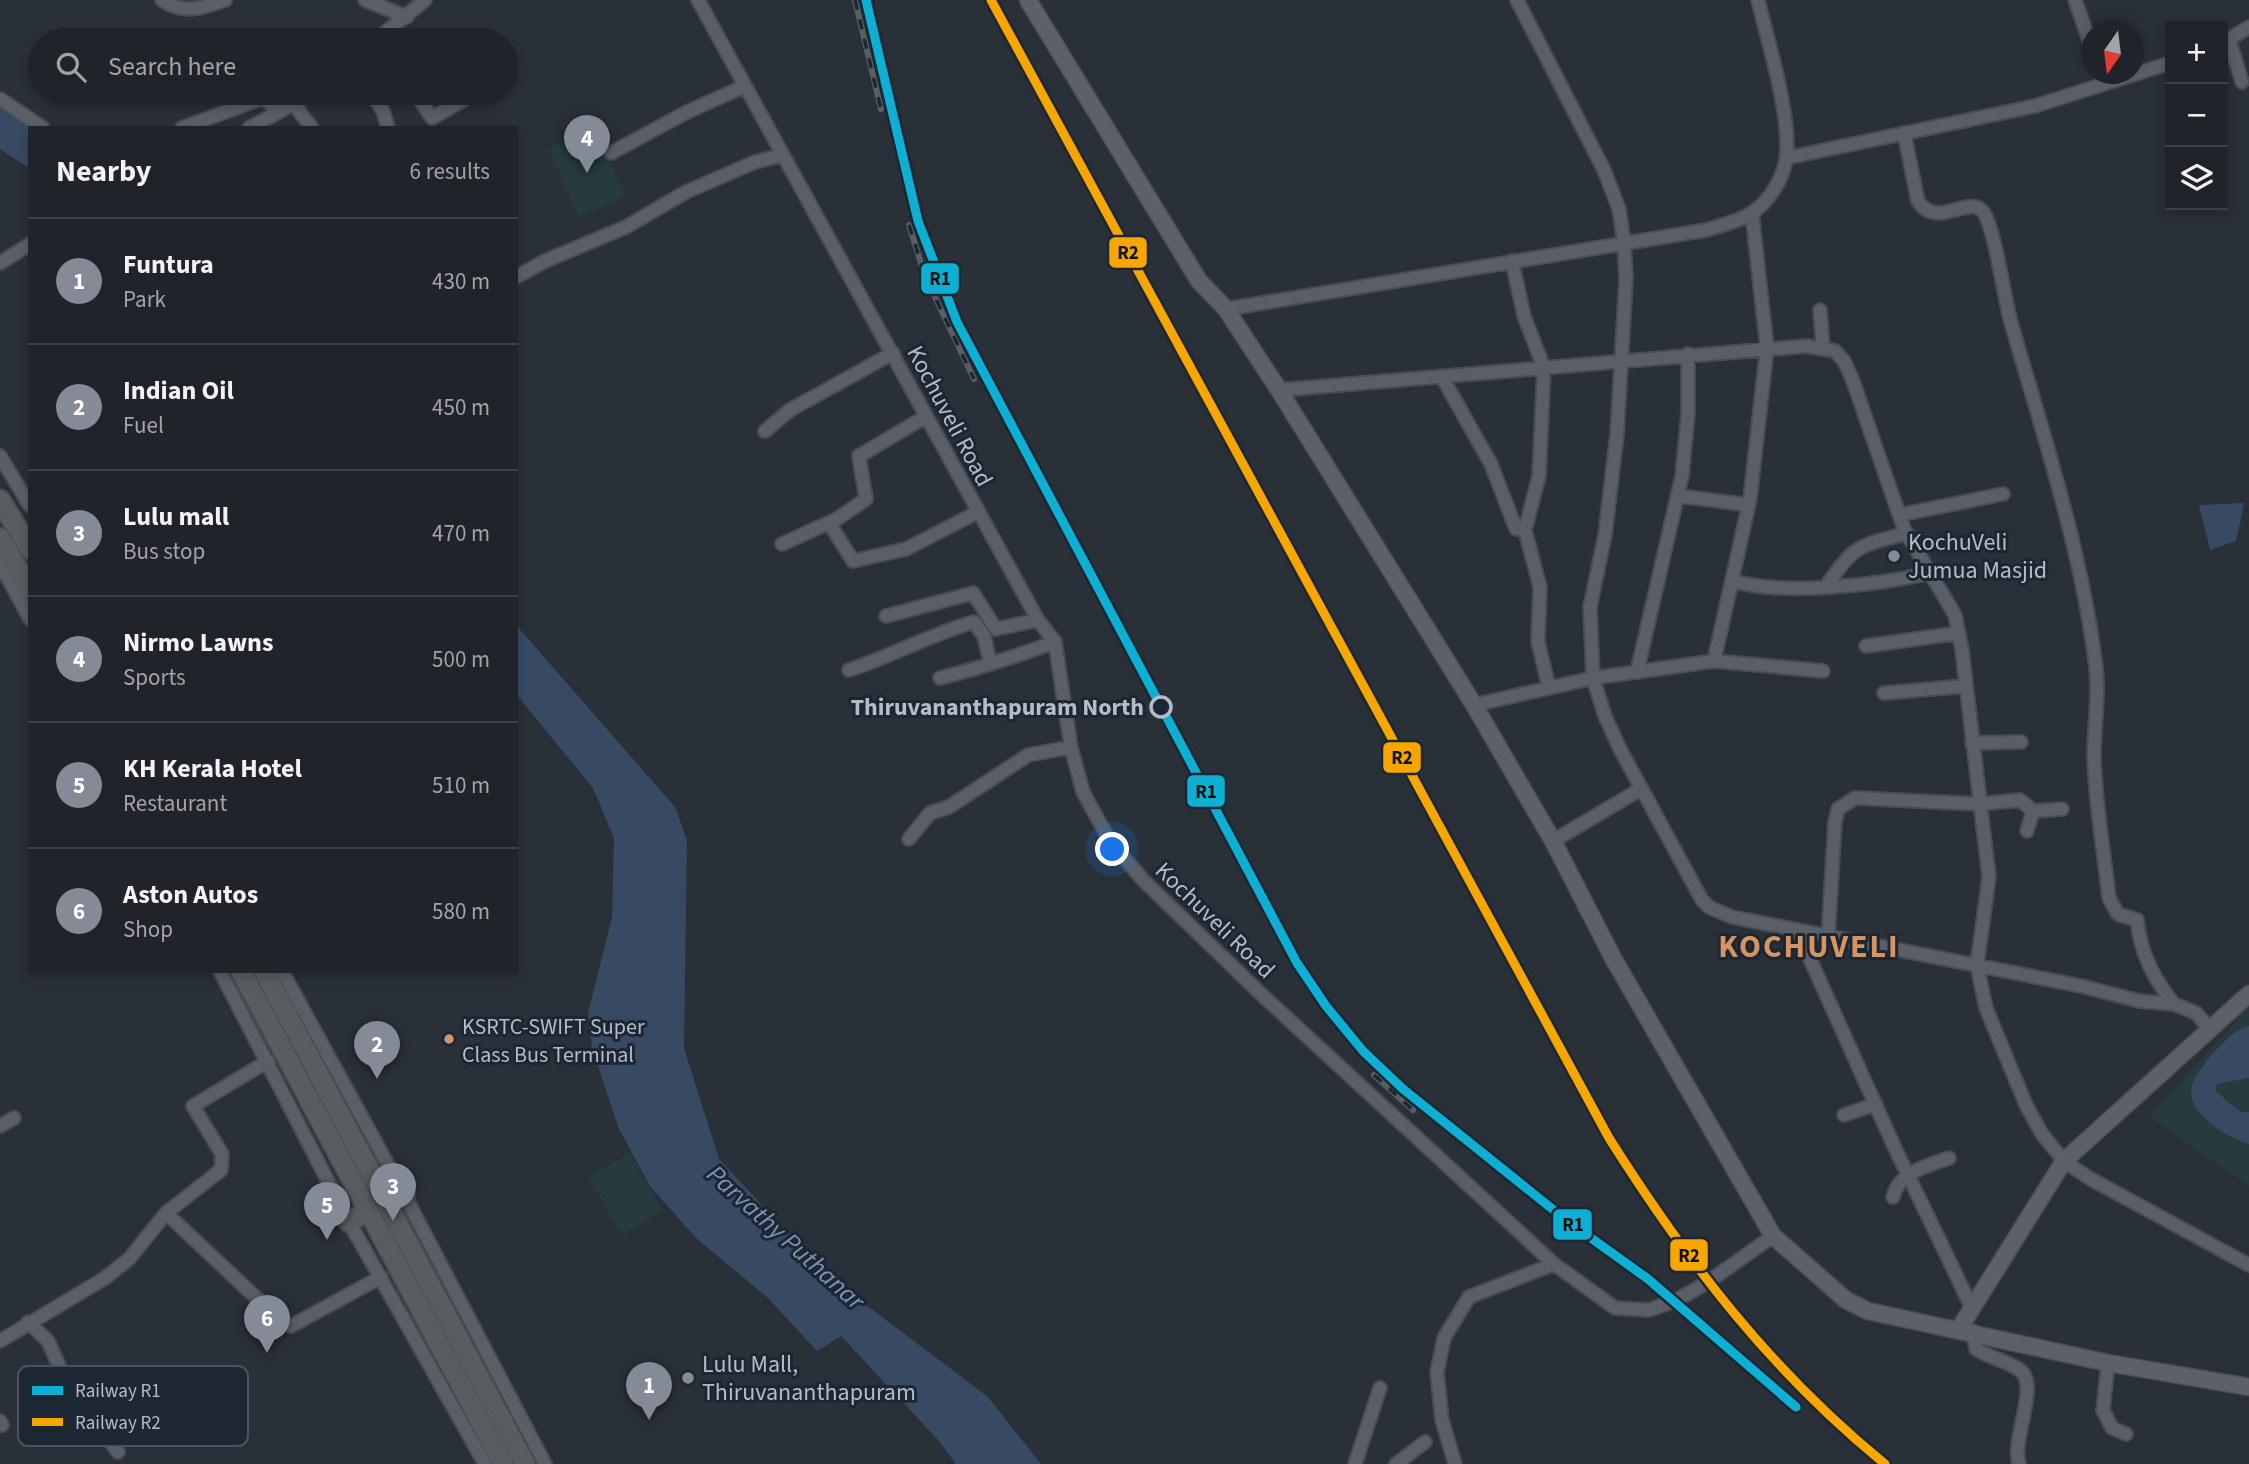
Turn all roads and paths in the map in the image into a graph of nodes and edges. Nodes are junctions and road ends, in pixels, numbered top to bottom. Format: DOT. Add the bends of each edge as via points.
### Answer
graph roads {
  1 [pos="162,0"];
  2 [pos="225,0"];
  3 [pos="365,0"];
  4 [pos="425,0"];
  5 [pos="698,0"];
  6 [pos="1028,0"];
  7 [pos="1517,0"];
  8 [pos="1758,0"];
  9 [pos="2075,0"];
  10 [pos="407,17"];
  11 [pos="2082,21"];
  12 [pos="2249,27"];
  13 [pos="394,28"];
  14 [pos="2228,40"];
  15 [pos="2228,46"];
  16 [pos="2165,64"];
  17 [pos="2144,69"];
  18 [pos="2242,82"];
  19 [pos="2090,84"];
  20 [pos="745,86"];
  21 [pos="0,99"];
  22 [pos="244,105"];
  23 [pos="272,105"];
  24 [pos="379,105"];
  25 [pos="423,105"];
  26 [pos="454,105"];
  27 [pos="295,106"];
  28 [pos="275,113"];
  29 [pos="40,126"];
  30 [pos="187,126"];
  31 [pos="252,126"];
  32 [pos="310,126"];
  33 [pos="387,126"];
  34 [pos="1904,133"];
  35 [pos="611,153"];
  36 [pos="783,155"];
  37 [pos="1786,158"];
  38 [pos="1752,213"];
  39 [pos="1624,242"];
  40 [pos="28,245"];
  41 [pos="1512,261"];
  42 [pos="0,263"];
  43 [pos="518,277"];
  44 [pos="1226,309"];
  45 [pos="1820,310"];
  46 [pos="1767,348"];
  47 [pos="1823,348"];
  48 [pos="893,353"];
  49 [pos="1688,354"];
  50 [pos="1622,359"];
  51 [pos="1544,368"];
  52 [pos="1442,377"];
  53 [pos="1279,390"];
  54 [pos="925,417"];
  55 [pos="765,431"];
  56 [pos="0,456"];
  57 [pos="2003,494"];
  58 [pos="1679,496"];
  59 [pos="0,499"];
  60 [pos="28,503"];
  61 [pos="1749,505"];
  62 [pos="978,512"];
  63 [pos="1899,515"];
  64 [pos="828,523"];
  65 [pos="1525,530"];
  66 [pos="1906,533"];
  67 [pos="0,538"];
  68 [pos="782,544"];
  69 [pos="28,545"];
  70 [pos="0,564"];
  71 [pos="1930,573"];
  72 [pos="1733,581"];
  73 [pos="1827,585"];
  74 [pos="28,586"];
  75 [pos="28,615"];
  76 [pos="886,616"];
  77 [pos="1038,620"];
  78 [pos="1959,633"];
  79 [pos="1055,642"];
  80 [pos="1866,646"];
  81 [pos="1714,661"];
  82 [pos="990,662"];
  83 [pos="849,670"];
  84 [pos="1823,671"];
  85 [pos="1637,672"];
  86 [pos="940,678"];
  87 [pos="1593,678"];
  88 [pos="1966,686"];
  89 [pos="1549,688"];
  90 [pos="1884,693"];
  91 [pos="1474,705"];
  92 [pos="2021,742"];
  93 [pos="1972,743"];
  94 [pos="1071,747"];
  95 [pos="1641,789"];
  96 [pos="1979,804"];
  97 [pos="2062,810"];
  98 [pos="2033,811"];
  99 [pos="2027,831"];
  100 [pos="909,839"];
  101 [pos="1553,841"];
  102 [pos="1797,930"];
  103 [pos="1828,937"];
  104 [pos="1977,965"];
  105 [pos="221,973"];
  106 [pos="242,973"];
  107 [pos="265,973"];
  108 [pos="283,973"];
  109 [pos="2249,994"];
  110 [pos="2174,1004"];
  111 [pos="2210,1029"];
  112 [pos="268,1061"];
  113 [pos="1876,1104"];
  114 [pos="1844,1115"];
  115 [pos="14,1118"];
  116 [pos="0,1126"];
  117 [pos="1949,1158"];
  118 [pos="2064,1161"];
  119 [pos="1908,1175"];
  120 [pos="1893,1197"];
  121 [pos="397,1201"];
  122 [pos="367,1211"];
  123 [pos="166,1213"];
  124 [pos="349,1222"];
  125 [pos="1773,1236"];
  126 [pos="1554,1264"];
  127 [pos="2249,1265"];
  128 [pos="380,1277"];
  129 [pos="1971,1306"];
  130 [pos="28,1322"];
  131 [pos="1966,1330"];
  132 [pos="0,1341"];
  133 [pos="2108,1363"];
  134 [pos="59,1366"];
  135 [pos="2249,1387"];
  136 [pos="1380,1388"];
  137 [pos="2126,1434"];
  138 [pos="1425,1442"];
  139 [pos="114,1446"];
  140 [pos="118,1452"];
  141 [pos="485,1464"];
  142 [pos="503,1464"];
  143 [pos="525,1464"];
  144 [pos="545,1464"];
  145 [pos="1356,1464"];
  146 [pos="1396,1464"];
  147 [pos="1455,1464"];
  148 [pos="2020,1464"];
  1 -- 2 [label="street" via="172,7 197,10"];
  3 -- 10 [label="street"];
  4 -- 10 [label="street"];
  5 -- 20 [label="street, Kochuveli Road"];
  6 -- 44 [label="main road" via="1199,281"];
  7 -- 39 [label="street" via="1604,170 1619,209"];
  8 -- 37 [label="street" via="1783,113"];
  9 -- 11 [label="street"];
  10 -- 13 [label="street"];
  12 -- 14 [label="street"];
  15 -- 18 [label="street"];
  16 -- 17 [label="street"];
  19 -- 34 [label="street" via="2035,106"];
  20 -- 35 [label="street"];
  20 -- 36 [label="street, Kochuveli Road"];
  21 -- 29 [label="street"];
  22 -- 30 [label="street"];
  23 -- 28 [label="street"];
  24 -- 33 [label="street"];
  25 -- 26 [label="street" via="432,118"];
  27 -- 28 [label="street"];
  27 -- 32 [label="street"];
  28 -- 31 [label="street"];
  34 -- 37 [label="street"];
  34 -- 110 [label="street" via="1923,209 1940,214 1978,208 1989,228 2083,586 2096,663 2094,756 2111,907 2137,920 2139,945 2158,984"];
  36 -- 43 [label="street" via="705,184"];
  36 -- 48 [label="street, Kochuveli Road"];
  37 -- 38 [label="street" via="1771,194"];
  38 -- 39 [label="street" via="1706,230"];
  38 -- 46 [label="street"];
  39 -- 41 [label="street"];
  39 -- 50 [label="street"];
  40 -- 42 [label="street"];
  41 -- 44 [label="street"];
  41 -- 51 [label="street" via="1524,316"];
  44 -- 53 [label="main road"];
  45 -- 47 [label="street"];
  46 -- 47 [label="street"];
  46 -- 49 [label="street"];
  46 -- 61 [label="street"];
  47 -- 63 [label="street" via="1835,351 1844,361"];
  48 -- 54 [label="street, Kochuveli Road"];
  48 -- 55 [label="street" via="790,410"];
  49 -- 50 [label="street"];
  49 -- 58 [label="street" via="1688,413"];
  50 -- 51 [label="street"];
  50 -- 87 [label="street" via="1605,535 1590,607"];
  51 -- 52 [label="street"];
  51 -- 65 [label="street" via="1539,476"];
  52 -- 53 [label="street"];
  52 -- 65 [label="street" via="1491,464 1516,530"];
  53 -- 91 [label="main road"];
  54 -- 62 [label="street, Kochuveli Road"];
  54 -- 64 [label="street" via="859,456 866,499"];
  56 -- 60 [label="street"];
  57 -- 63 [label="street"];
  58 -- 61 [label="street"];
  58 -- 85 [label="street"];
  59 -- 69 [label="highway"];
  61 -- 72 [label="street"];
  62 -- 64 [label="street" via="906,549 853,561"];
  62 -- 77 [label="street, Kochuveli Road"];
  63 -- 66 [label="street"];
  64 -- 68 [label="street"];
  65 -- 89 [label="street" via="1540,587 1538,642"];
  66 -- 71 [label="street"];
  66 -- 73 [label="street" via="1849,554"];
  67 -- 74 [label="highway"];
  70 -- 75 [label="street"];
  71 -- 73 [label="street"];
  71 -- 78 [label="street" via="1955,615"];
  72 -- 73 [label="street" via="1771,588"];
  72 -- 81 [label="street"];
  76 -- 77 [label="street" via="973,593 996,629"];
  77 -- 79 [label="street, Kochuveli Road"];
  78 -- 80 [label="street"];
  78 -- 88 [label="street"];
  79 -- 82 [label="street" via="1023,656"];
  79 -- 94 [label="street, Kochuveli Road"];
  81 -- 84 [label="street"];
  81 -- 85 [label="street"];
  82 -- 83 [label="street" via="984,636 974,622"];
  82 -- 86 [label="street"];
  85 -- 87 [label="street"];
  87 -- 89 [label="street"];
  87 -- 95 [label="street" via="1605,716"];
  88 -- 90 [label="street"];
  88 -- 93 [label="street"];
  89 -- 91 [label="street"];
  91 -- 101 [label="main road"];
  92 -- 93 [label="street"];
  93 -- 96 [label="street"];
  94 -- 100 [label="street" via="1028,755 950,807 930,813"];
  94 -- 126 [label="street, Kochuveli Road" via="1083,792 1110,841 1143,880"];
  95 -- 101 [label="street"];
  95 -- 102 [label="street" via="1709,907 1732,917"];
  96 -- 98 [label="street" via="2020,800"];
  96 -- 103 [label="street" via="1866,797 1847,801 1835,822"];
  96 -- 104 [label="street" via="1989,877"];
  97 -- 98 [label="street"];
  98 -- 99 [label="street"];
  101 -- 125 [label="main road" via="1613,958"];
  102 -- 103 [label="street"];
  102 -- 113 [label="street"];
  103 -- 104 [label="street"];
  104 -- 110 [label="street" via="2140,1002"];
  104 -- 118 [label="street" via="1986,1009 2026,1105"];
  105 -- 112 [label="street"];
  106 -- 122 [label="highway"];
  107 -- 121 [label="highway"];
  108 -- 121 [label="street"];
  109 -- 111 [label="main road"];
  110 -- 111 [label="street" via="2196,1013"];
  111 -- 118 [label="main road"];
  112 -- 123 [label="street" via="193,1106 222,1154 221,1170"];
  112 -- 124 [label="street"];
  113 -- 114 [label="street"];
  113 -- 119 [label="street"];
  115 -- 116 [label="street"];
  117 -- 119 [label="street"];
  118 -- 127 [label="street"];
  118 -- 129 [label="main road"];
  119 -- 120 [label="street" via="1896,1184"];
  119 -- 129 [label="street"];
  121 -- 143 [label="highway"];
  121 -- 144 [label="street"];
  122 -- 124 [label="highway"];
  122 -- 142 [label="highway"];
  123 -- 128 [label="street" via="291,1326"];
  123 -- 130 [label="street" via="130,1259"];
  124 -- 128 [label="street"];
  125 -- 126 [label="street, Kochuveli Road" via="1708,1282 1649,1310 1615,1308"];
  125 -- 131 [label="main road" via="1846,1300 1868,1311"];
  126 -- 147 [label="street" via="1469,1297 1444,1338 1437,1372 1442,1420"];
  128 -- 141 [label="street"];
  129 -- 131 [label="main road"];
  130 -- 132 [label="street"];
  130 -- 134 [label="street" via="48,1342"];
  131 -- 133 [label="main road"];
  131 -- 148 [label="street" via="1976,1349 2026,1378 2017,1453"];
  133 -- 135 [label="main road"];
  133 -- 137 [label="street" via="2103,1410 2112,1428"];
  136 -- 145 [label="street"];
  138 -- 146 [label="street"];
  139 -- 140 [label="street"];
}
